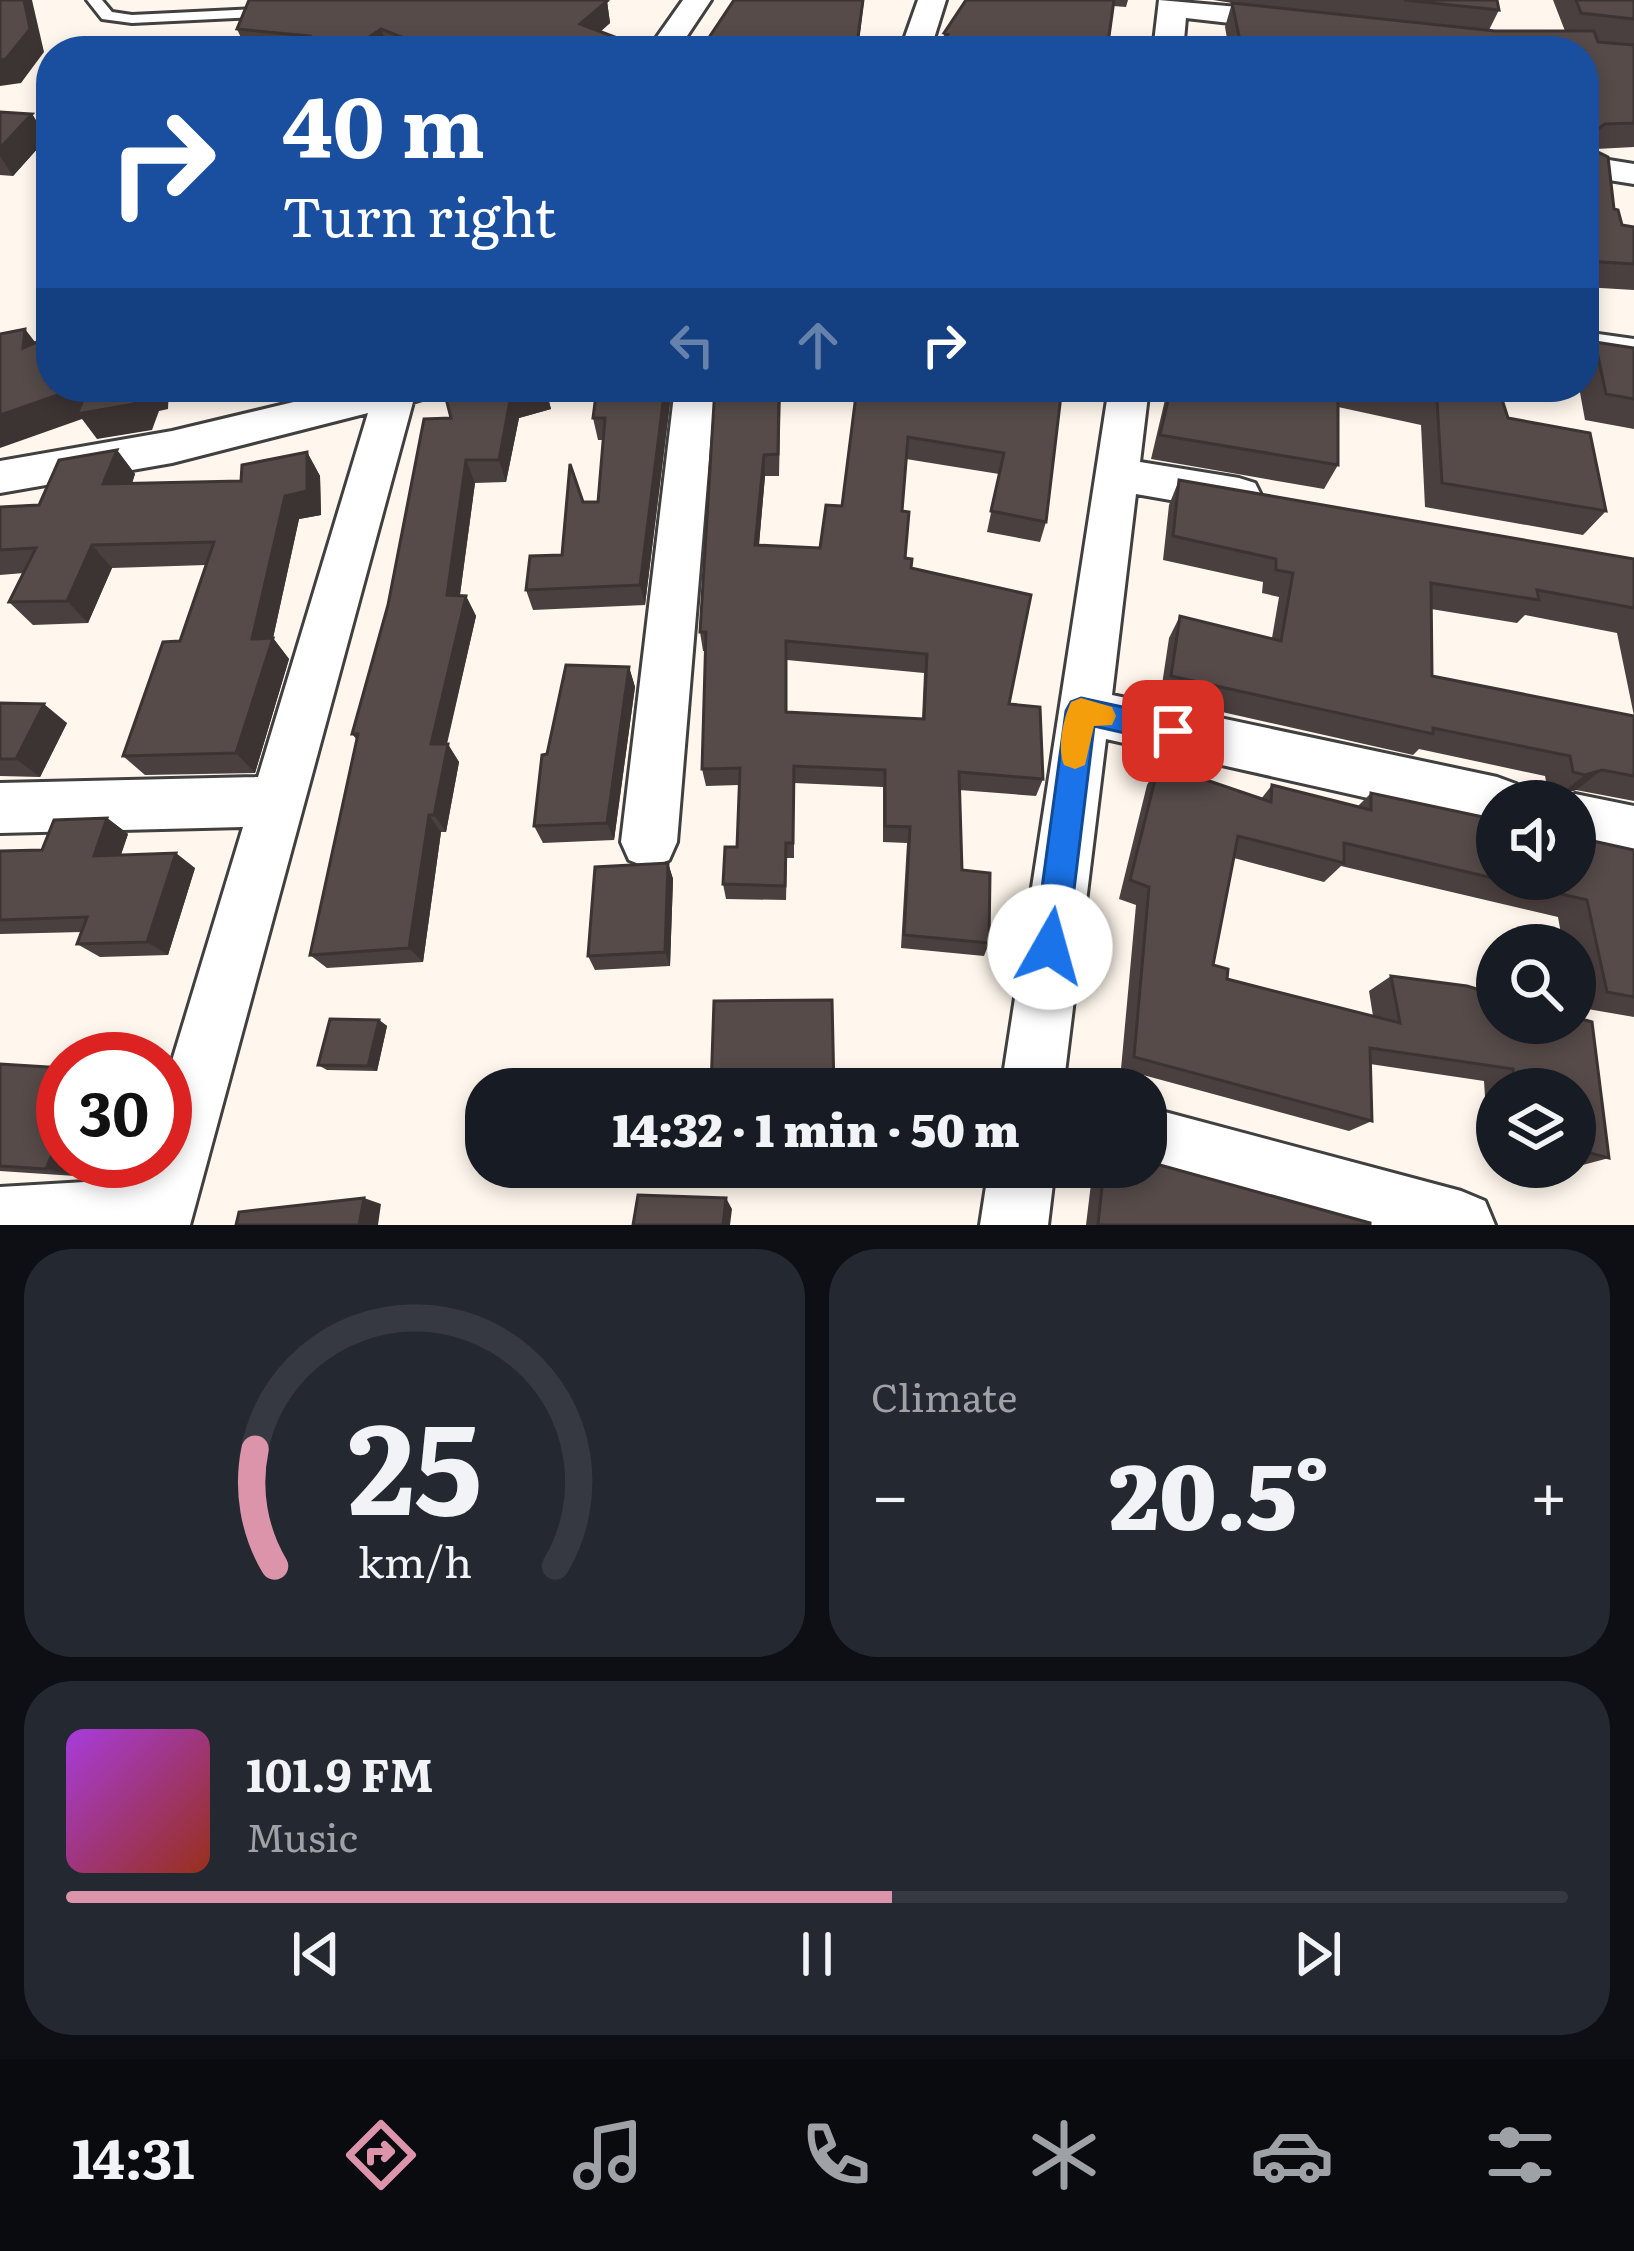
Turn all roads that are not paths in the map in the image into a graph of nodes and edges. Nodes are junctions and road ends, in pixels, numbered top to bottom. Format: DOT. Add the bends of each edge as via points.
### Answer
graph roads {
  1 [pos="94,0"];
  2 [pos="697,0"];
  3 [pos="932,0"];
  4 [pos="1173,4"];
  5 [pos="284,11"];
  6 [pos="1335,26"];
  7 [pos="672,36"];
  8 [pos="920,36"];
  9 [pos="1170,36"];
  10 [pos="1599,168"];
  11 [pos="1634,174"];
  12 [pos="1599,347"];
  13 [pos="1634,353"];
  14 [pos="356,402"];
  15 [pos="401,402"];
  16 [pos="693,402"];
  17 [pos="1127,402"];
  18 [pos="1118,474"];
  19 [pos="0,477"];
  20 [pos="1282,503"];
  21 [pos="1081,711"];
  22 [pos="1476,797"];
  23 [pos="278,801"];
  24 [pos="0,808"];
  25 [pos="1596,824"];
  26 [pos="1634,832"];
  27 [pos="649,842"];
  28 [pos="1035,1068"];
  29 [pos="1167,1144"];
  30 [pos="1019,1188"];
  31 [pos="158,1218"];
  32 [pos="0,1220"];
  33 [pos="1014,1225"];
  34 [pos="1461,1225"];
  1 -- 5 [label="lane" via="107,16 132,20"];
  2 -- 7 [label="street"];
  3 -- 8 [label="street"];
  4 -- 6 [label="street"];
  4 -- 9 [label="street"];
  10 -- 11 [label="street"];
  12 -- 13 [label="street"];
  14 -- 19 [label="street" via="172,447"];
  15 -- 23 [label="street"];
  16 -- 27 [label="street"];
  17 -- 18 [label="street"];
  18 -- 20 [label="street"];
  18 -- 21 [label="street"];
  21 -- 22 [label="street"];
  21 -- 28 [label="street"];
  23 -- 24 [label="street"];
  23 -- 31 [label="street"];
  25 -- 26 [label="street"];
  29 -- 34 [label="street"];
  30 -- 33 [label="street"];
  31 -- 32 [label="street"];
}
